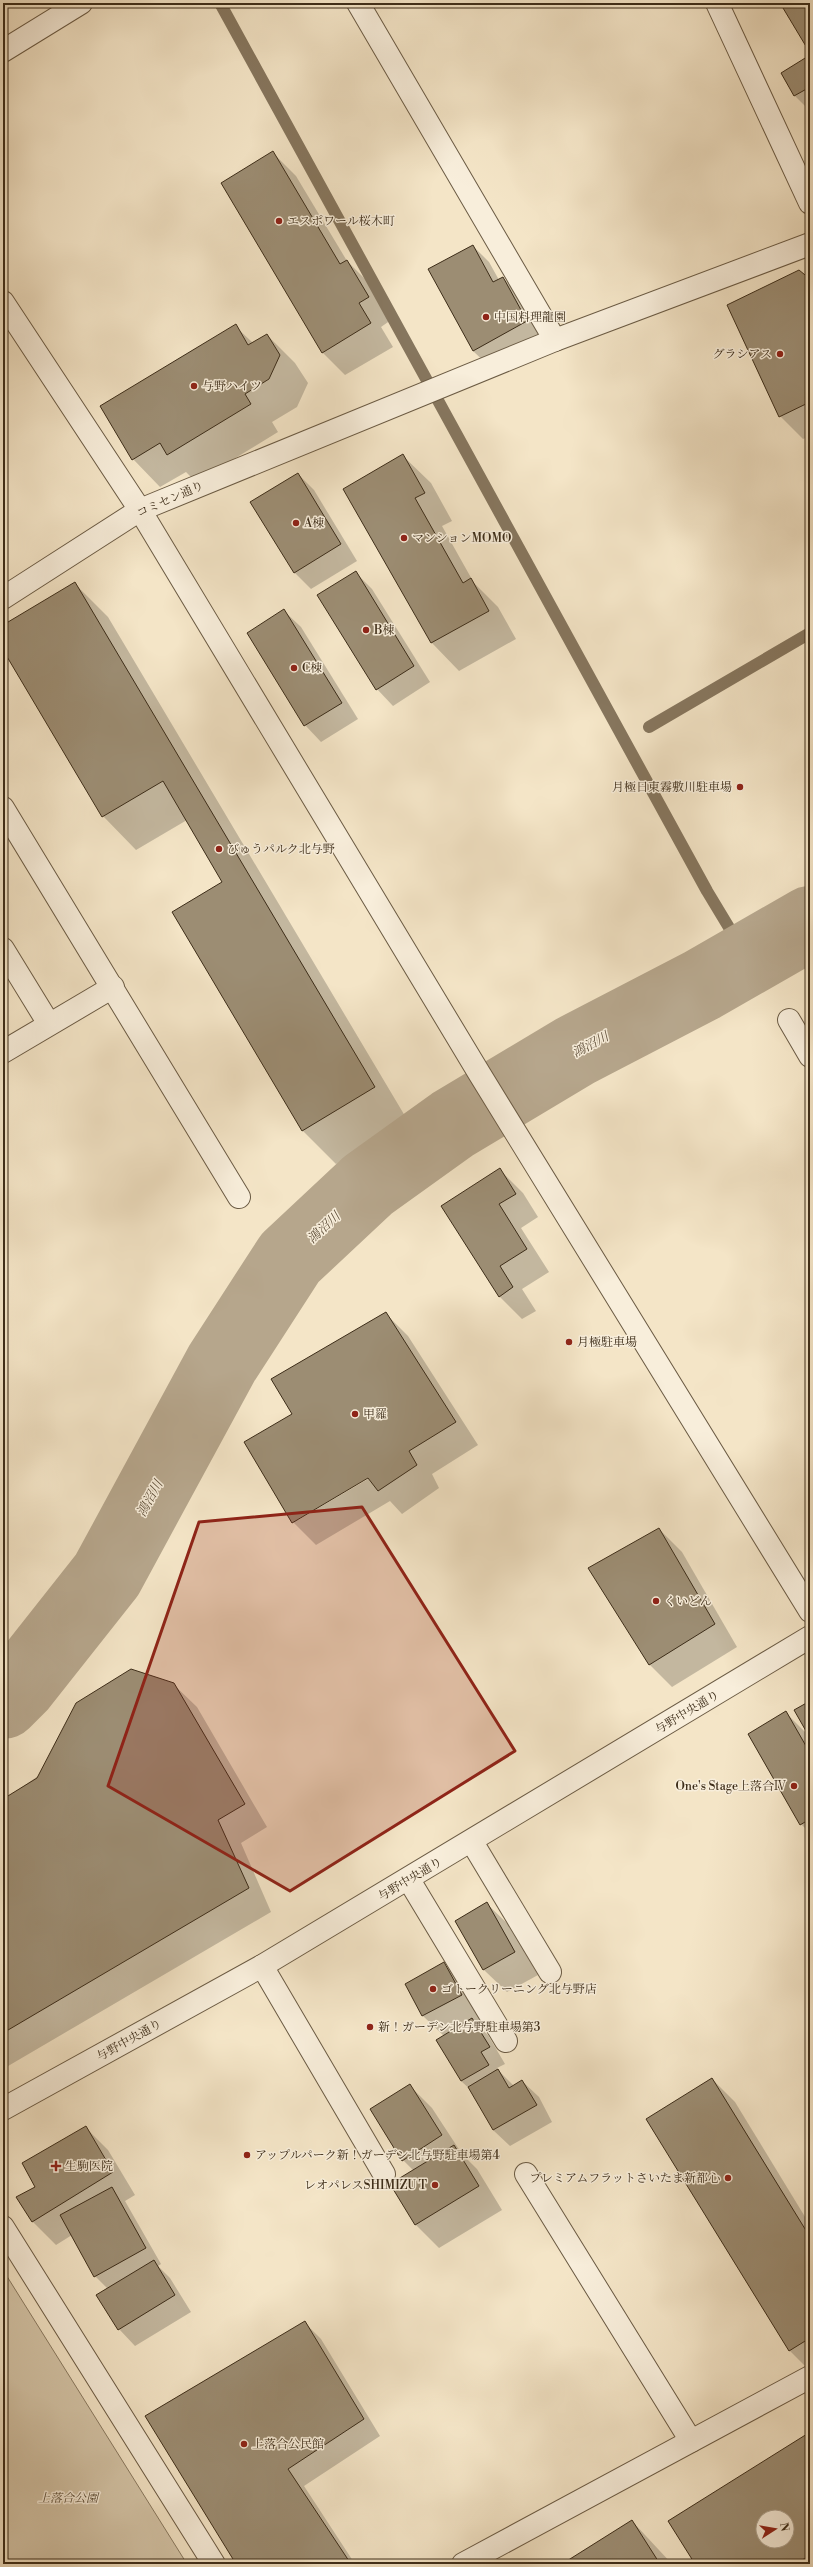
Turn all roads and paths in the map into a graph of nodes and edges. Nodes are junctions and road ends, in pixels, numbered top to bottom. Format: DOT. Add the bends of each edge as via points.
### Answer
graph roads {
  1 [pos="81,3"];
  2 [pos="358,3"];
  3 [pos="717,3"];
  4 [pos="3,51"];
  5 [pos="810,204"];
  6 [pos="810,244"];
  7 [pos="6,314"];
  8 [pos="555,340"];
  9 [pos="140,510"];
  10 [pos="3,596"];
  11 [pos="3,808"];
  12 [pos="3,949"];
  13 [pos="113,986"];
  14 [pos="789,1020"];
  15 [pos="49,1024"];
  16 [pos="3,1052"];
  17 [pos="810,1056"];
  18 [pos="239,1197"];
  19 [pos="810,1612"];
  20 [pos="810,1637"];
  21 [pos="472,1842"];
  22 [pos="409,1880"];
  23 [pos="262,1966"];
  24 [pos="550,1972"];
  25 [pos="506,2041"];
  26 [pos="3,2109"];
  27 [pos="384,2174"];
  28 [pos="526,2174"];
  29 [pos="3,2227"];
  30 [pos="810,2376"];
  31 [pos="691,2441"];
  32 [pos="214,2564"];
  33 [pos="463,2564"];
  1 -- 4 [label="street"];
  2 -- 8 [label="street"];
  3 -- 5 [label="street"];
  6 -- 8 [label="street, コミセン通り"];
  7 -- 9 [label="street"];
  8 -- 9 [label="street, コミセン通り"];
  9 -- 10 [label="street, コミセン通り"];
  9 -- 19 [label="street" via="479,1073"];
  11 -- 13 [label="street"];
  12 -- 15 [label="street"];
  13 -- 15 [label="street"];
  13 -- 18 [label="street"];
  14 -- 17 [label="street"];
  15 -- 16 [label="street"];
  20 -- 21 [label="street, 与野中央通り"];
  21 -- 22 [label="street, 与野中央通り"];
  21 -- 24 [label="street"];
  22 -- 23 [label="street, 与野中央通り"];
  22 -- 25 [label="street"];
  23 -- 26 [label="street, 与野中央通り"];
  23 -- 27 [label="street"];
  28 -- 31 [label="street"];
  29 -- 32 [label="street"];
  30 -- 31 [label="street"];
  31 -- 33 [label="street"];
}
